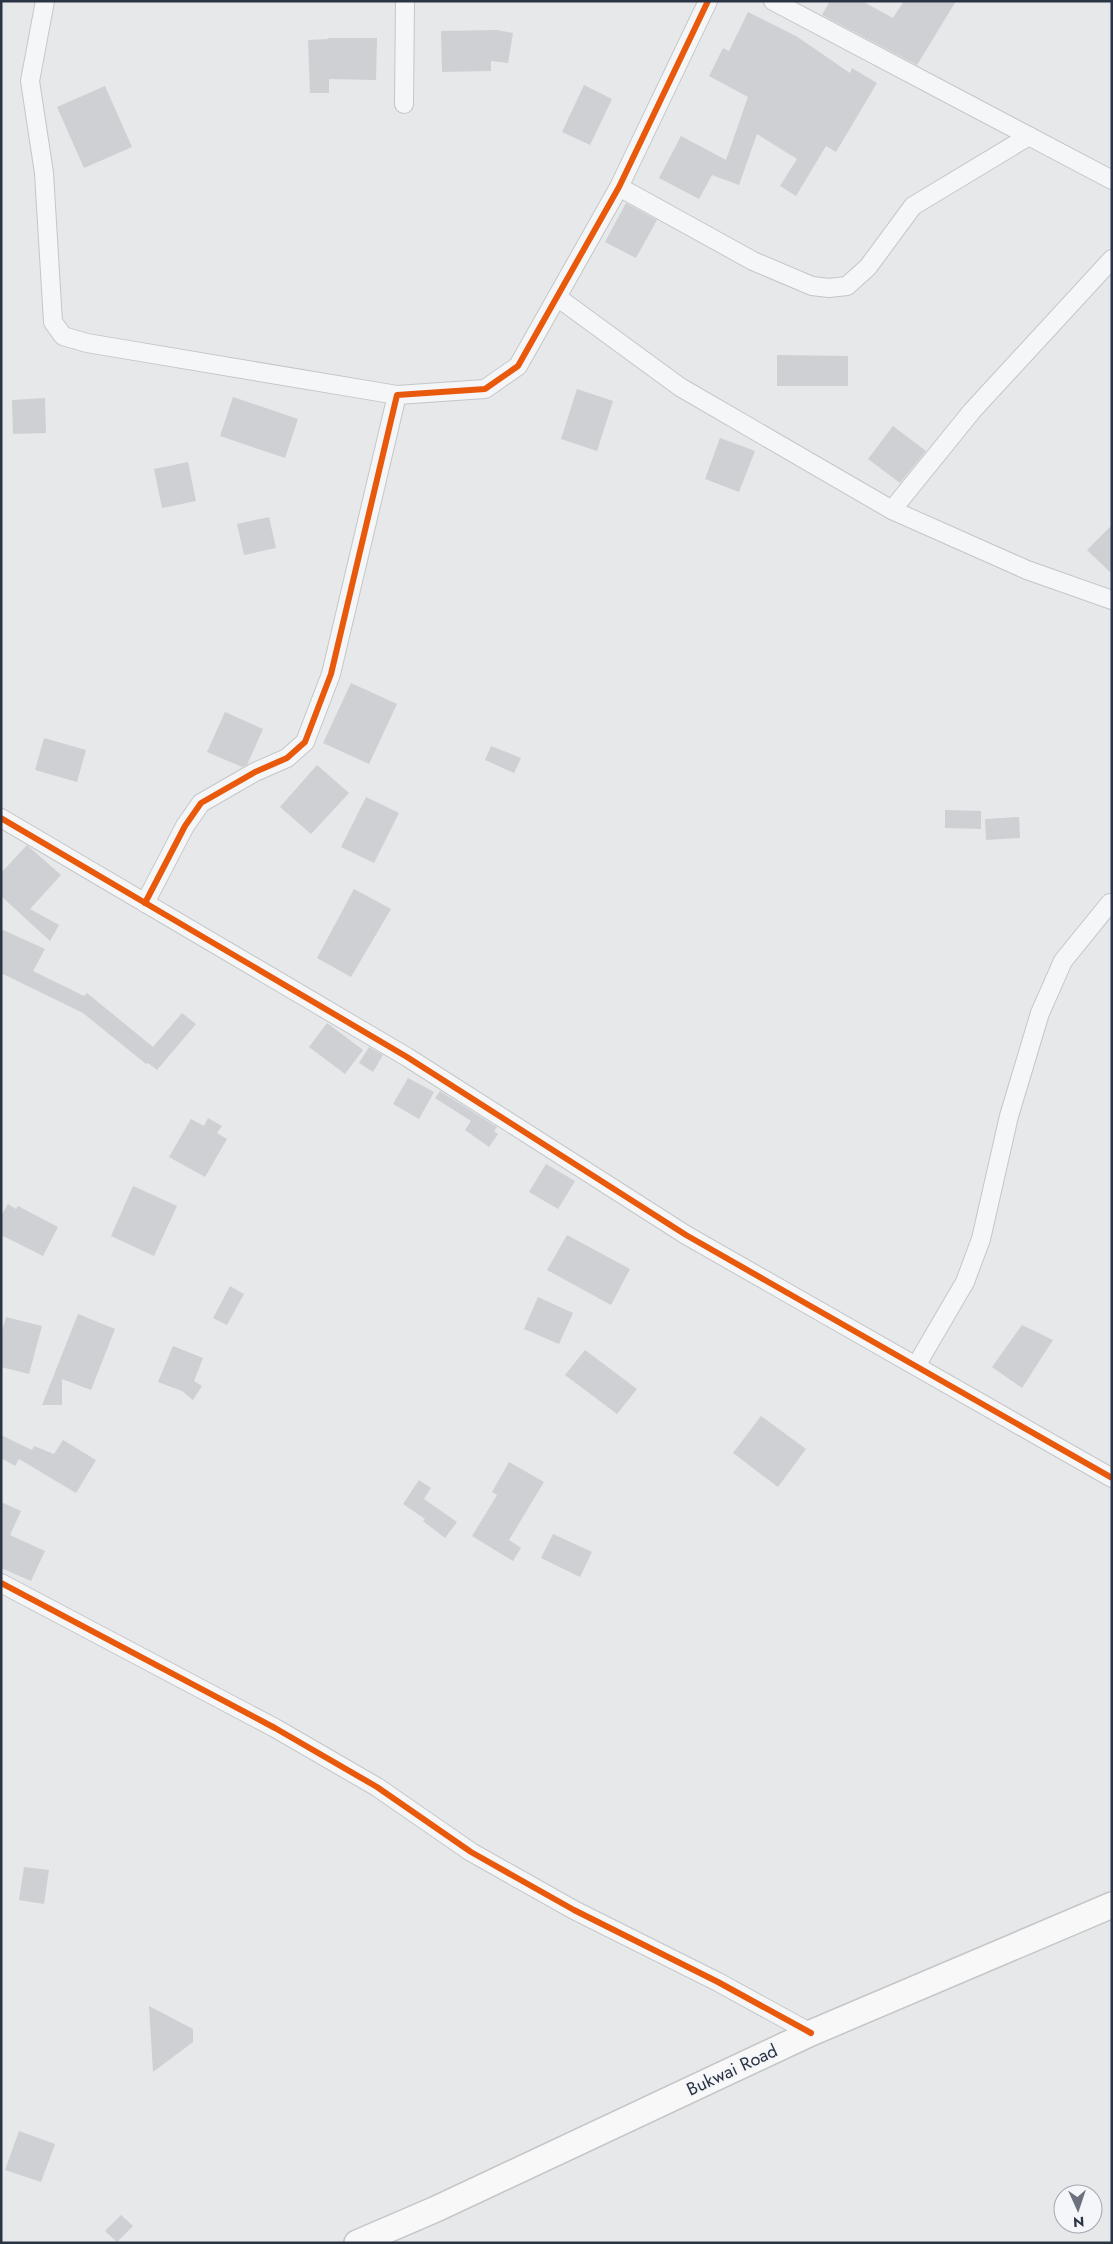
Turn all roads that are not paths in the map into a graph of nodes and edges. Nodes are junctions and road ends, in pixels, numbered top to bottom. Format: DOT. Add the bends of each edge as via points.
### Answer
graph roads {
  1 [pos="45,1"];
  2 [pos="404,1"];
  3 [pos="708,1"];
  4 [pos="773,1"];
  5 [pos="404,104"];
  6 [pos="1029,136"];
  7 [pos="1112,180"];
  8 [pos="620,187"];
  9 [pos="1112,260"];
  10 [pos="557,297"];
  11 [pos="397,395"];
  12 [pos="892,510"];
  13 [pos="1112,600"];
  14 [pos="1,818"];
  15 [pos="145,903"];
  16 [pos="1110,903"];
  17 [pos="916,1366"];
  18 [pos="1112,1478"];
  19 [pos="1,1583"];
  20 [pos="1112,1905"];
  21 [pos="811,2033"];
  22 [pos="357,2243"];
  1 -- 11 [label="street" via="30,81 44,173 53,322 64,336 87,343"];
  2 -- 5 [label="street"];
  3 -- 8 [label="street"];
  4 -- 6 [label="street"];
  6 -- 7 [label="street"];
  6 -- 8 [label="street" via="913,206 868,267 847,286 812,286 762,264"];
  8 -- 10 [label="street"];
  9 -- 12 [label="street" via="972,411"];
  10 -- 11 [label="street" via="518,366 485,389"];
  10 -- 12 [label="street" via="680,387"];
  11 -- 15 [label="street" via="331,674 304,742 287,758 201,803 185,826"];
  12 -- 13 [label="street" via="1027,570"];
  14 -- 15 [label="street"];
  15 -- 17 [label="street" via="407,1058 686,1235"];
  16 -- 17 [label="street" via="1063,961 1040,1013 1009,1116 981,1239 965,1282"];
  17 -- 18 [label="street"];
  19 -- 21 [label="street" via="275,1728 377,1787 471,1852 574,1910"];
  20 -- 21 [label="street, Bukwai Road"];
  21 -- 22 [label="street, Bukwai Road"];
}
